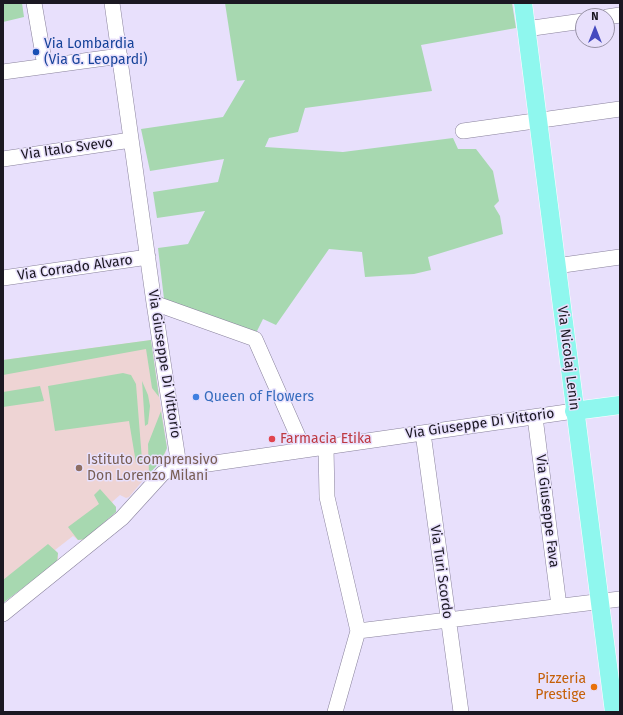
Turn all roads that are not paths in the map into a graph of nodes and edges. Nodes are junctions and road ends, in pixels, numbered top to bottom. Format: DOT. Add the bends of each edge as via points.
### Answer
graph roads {
  1 [pos="34,3"];
  2 [pos="112,3"];
  3 [pos="523,3"];
  4 [pos="575,21"];
  5 [pos="526,29"];
  6 [pos="120,56"];
  7 [pos="45,66"];
  8 [pos="3,72"];
  9 [pos="620,109"];
  10 [pos="539,120"];
  11 [pos="463,130"];
  12 [pos="131,140"];
  13 [pos="3,159"];
  14 [pos="148,257"];
  15 [pos="620,257"];
  16 [pos="556,266"];
  17 [pos="3,278"];
  18 [pos="154,303"];
  19 [pos="620,405"];
  20 [pos="574,411"];
  21 [pos="535,416"];
  22 [pos="423,433"];
  23 [pos="326,447"];
  24 [pos="304,450"];
  25 [pos="179,466"];
  26 [pos="620,599"];
  27 [pos="599,601"];
  28 [pos="559,606"];
  29 [pos="3,614"];
  30 [pos="447,620"];
  31 [pos="358,631"];
  32 [pos="615,703"];
  33 [pos="336,712"];
  34 [pos="461,712"];
  1 -- 7 [label="street"];
  2 -- 6 [label="street, Via Giuseppe Di Vittorio"];
  3 -- 5 [label="main road, Via Nicolaj Lenin"];
  4 -- 5 [label="street"];
  5 -- 10 [label="main road, Via Nicolaj Lenin"];
  6 -- 7 [label="street"];
  6 -- 12 [label="street, Via Giuseppe Di Vittorio"];
  7 -- 8 [label="street"];
  9 -- 10 [label="street"];
  10 -- 11 [label="street"];
  10 -- 16 [label="main road, Via Nicolaj Lenin"];
  12 -- 13 [label="street, Via Italo Svevo"];
  12 -- 14 [label="street, Via Giuseppe Di Vittorio"];
  14 -- 17 [label="street, Via Corrado Alvaro"];
  14 -- 18 [label="street, Via Giuseppe Di Vittorio"];
  15 -- 16 [label="street"];
  16 -- 20 [label="main road, Via Nicolaj Lenin"];
  18 -- 24 [label="street" via="255,339"];
  18 -- 25 [label="street, Via Giuseppe Di Vittorio"];
  19 -- 20 [label="main road"];
  20 -- 21 [label="street, Via Giuseppe Di Vittorio"];
  20 -- 27 [label="main road, Via Nicolaj Lenin"];
  21 -- 22 [label="street, Via Giuseppe Di Vittorio"];
  21 -- 28 [label="street, Via Giuseppe Fava"];
  22 -- 23 [label="street, Via Giuseppe Di Vittorio"];
  22 -- 30 [label="street, Via Turi Scordo"];
  23 -- 24 [label="street, Via Giuseppe Di Vittorio"];
  23 -- 31 [label="street" via="327,497"];
  24 -- 25 [label="street, Via Giuseppe Di Vittorio"];
  25 -- 29 [label="street" via="163,473 122,518"];
  26 -- 27 [label="street"];
  27 -- 28 [label="street"];
  27 -- 32 [label="main road, Via Nicolaj Lenin"];
  28 -- 30 [label="street"];
  30 -- 31 [label="street"];
  30 -- 34 [label="street, Via Turi Scordo"];
  31 -- 33 [label="street"];
}
